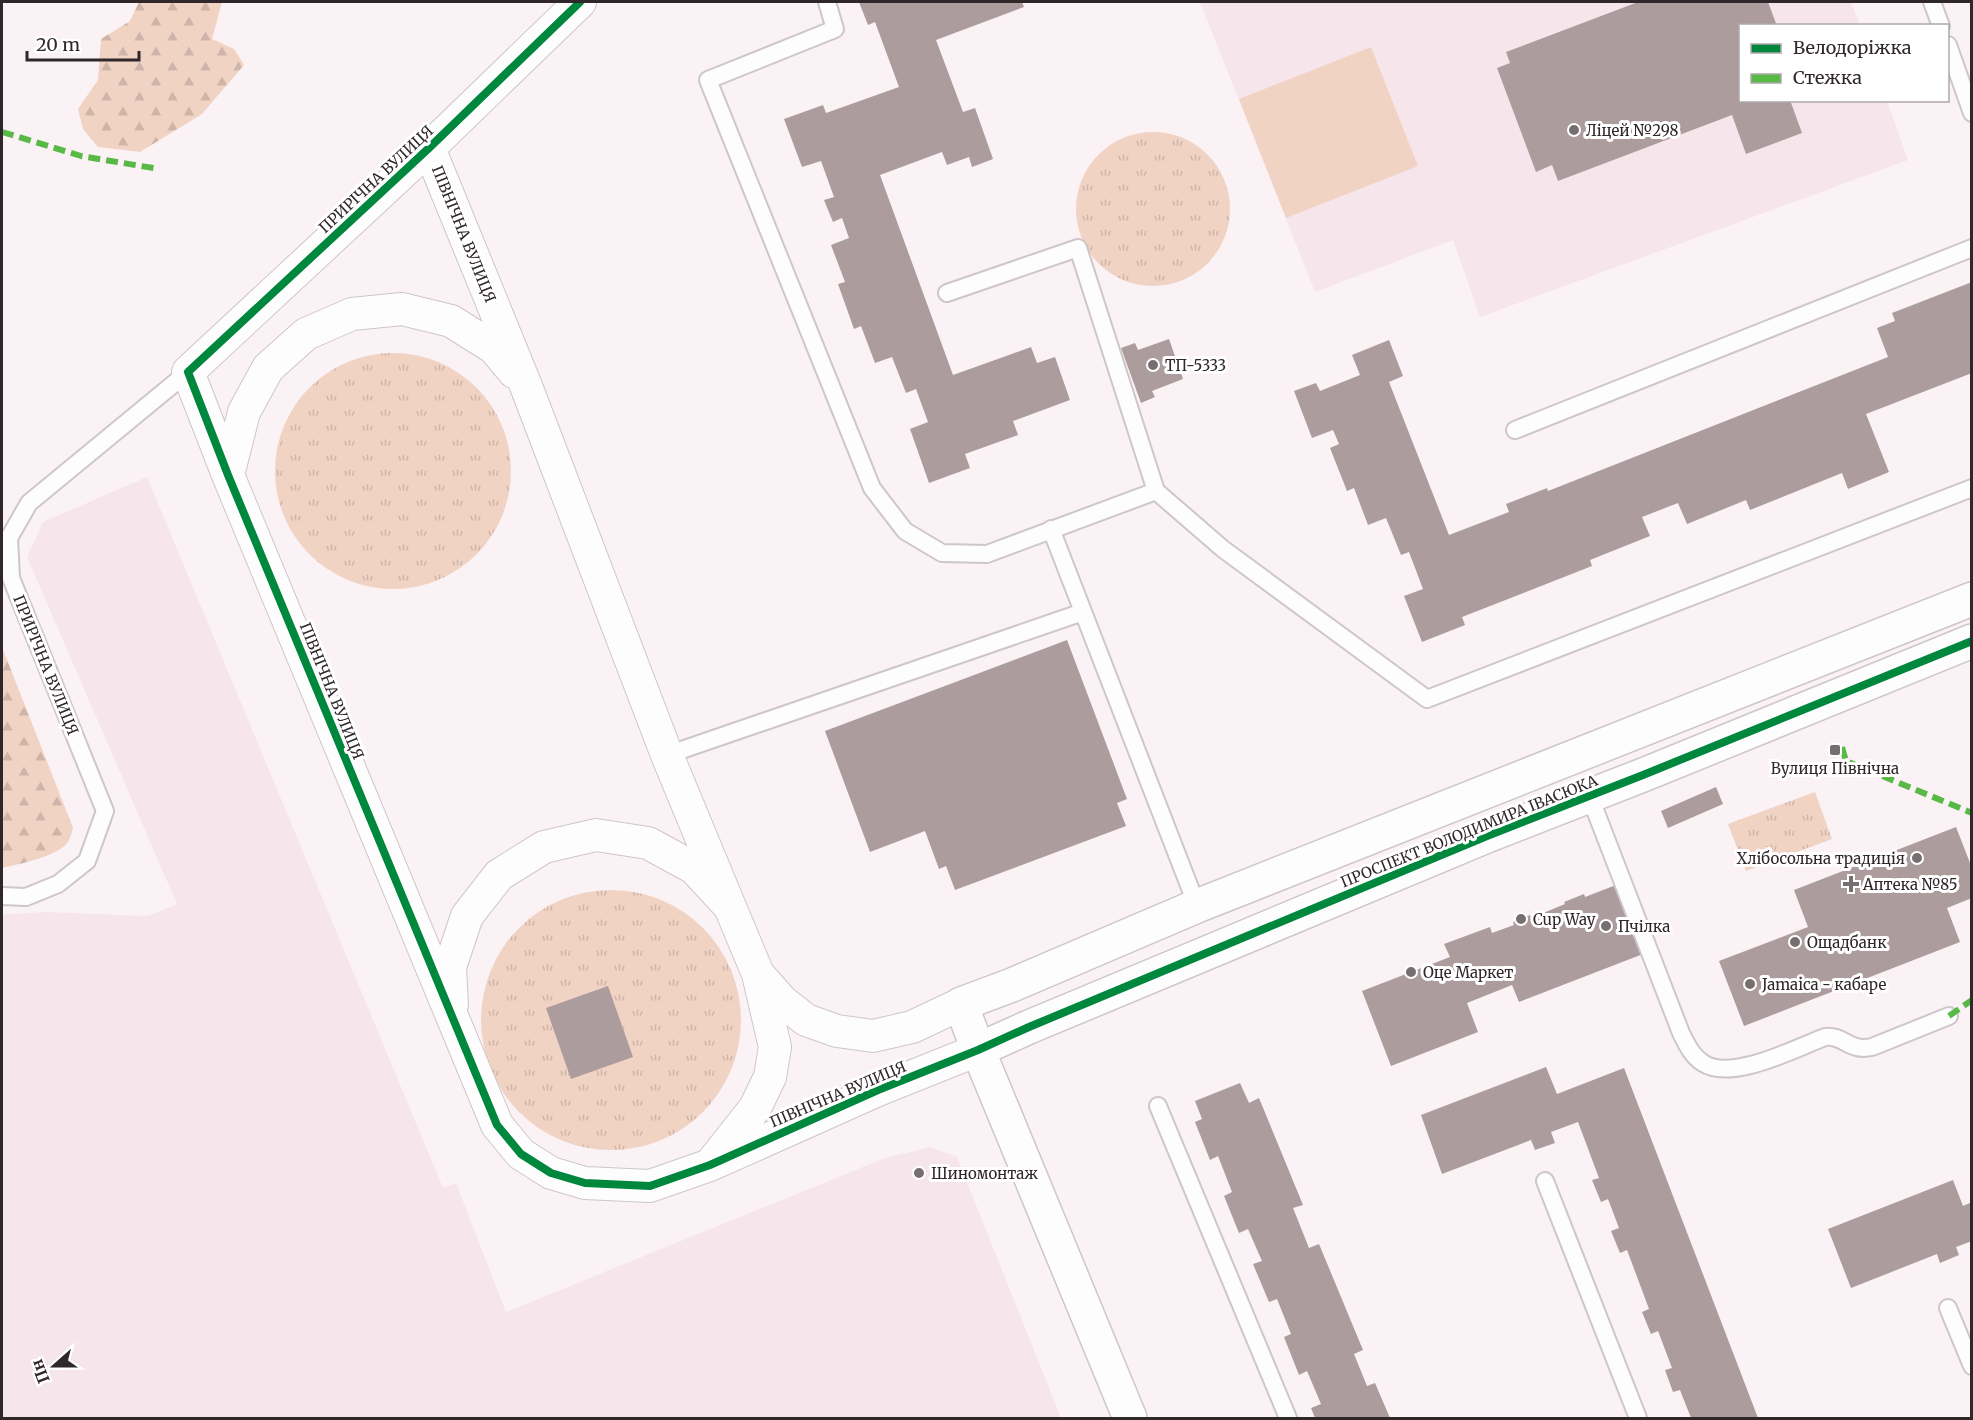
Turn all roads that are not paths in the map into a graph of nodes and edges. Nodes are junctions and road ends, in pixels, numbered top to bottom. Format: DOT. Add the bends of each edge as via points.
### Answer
graph roads {
  1 [pos="579,2"];
  2 [pos="827,2"];
  3 [pos="1932,2"];
  4 [pos="1940,24"];
  5 [pos="1949,51"];
  6 [pos="1971,113"];
  7 [pos="429,148"];
  8 [pos="1971,248"];
  9 [pos="947,293"];
  10 [pos="188,372"];
  11 [pos="526,386"];
  12 [pos="1515,430"];
  13 [pos="228,475"];
  14 [pos="1971,488"];
  15 [pos="1156,491"];
  16 [pos="1051,529"];
  17 [pos="1971,599"];
  18 [pos="1083,612"];
  19 [pos="1971,641"];
  20 [pos="667,755"];
  21 [pos="1590,797"];
  22 [pos="2,896"];
  23 [pos="1197,906"];
  24 [pos="730,907"];
  25 [pos="758,974"];
  26 [pos="961,1004"];
  27 [pos="1949,1016"];
  28 [pos="452,1020"];
  29 [pos="978,1050"];
  30 [pos="1158,1106"];
  31 [pos="710,1165"];
  32 [pos="1545,1181"];
  33 [pos="1948,1308"];
  34 [pos="1971,1366"];
  35 [pos="1130,1419"];
  36 [pos="1288,1419"];
  37 [pos="1638,1419"];
  1 -- 7 [label="street, ПРИРІЧНА ВУЛИЦЯ"];
  2 -- 16 [label="lane" via="835,29 708,80 872,488 905,531 942,553 987,554"];
  3 -- 4 [label="lane"];
  5 -- 6 [label="lane"];
  7 -- 10 [label="street, ПРИРІЧНА ВУЛИЦЯ"];
  7 -- 11 [label="street, ПІВНІЧНА ВУЛИЦЯ"];
  8 -- 12 [label="lane"];
  9 -- 15 [label="lane" via="1078,248"];
  10 -- 13 [label="street, ПІВНІЧНА ВУЛИЦЯ"];
  10 -- 22 [label="lane, ПРИРІЧНА ВУЛИЦЯ" via="29,503 9,538 11,578 105,811 87,861 58,884 26,897"];
  11 -- 13 [label="street, ПІВНІЧНА ВУЛИЦЯ" via="494,348 451,321 402,309 352,314 306,334 268,368 244,412"];
  11 -- 20 [label="street, ПІВНІЧНА ВУЛИЦЯ"];
  13 -- 28 [label="street, ПІВНІЧНА ВУЛИЦЯ"];
  14 -- 15 [label="lane" via="1426,699 1223,549"];
  15 -- 16 [label="lane"];
  16 -- 18 [label="lane"];
  17 -- 23 [label="street, ПРОСПЕКТ ВОЛОДИМИРА ІВАСЮКА"];
  18 -- 20 [label="lane"];
  18 -- 23 [label="lane"];
  19 -- 21 [label="street, ПРОСПЕКТ ВОЛОДИМИРА ІВАСЮКА"];
  20 -- 24 [label="street, ПІВНІЧНА ВУЛИЦЯ"];
  21 -- 27 [label="lane" via="1681,1033 1691,1053 1705,1065 1726,1070 1748,1067 1833,1036 1859,1049 1872,1047"];
  21 -- 29 [label="street, ПРОСПЕКТ ВОЛОДИМИРА ІВАСЮКА" via="1486,836"];
  23 -- 26 [label="street, ПРОСПЕКТ ВОЛОДИМИРА ІВАСЮКА"];
  24 -- 25 [label="street, ПІВНІЧНА ВУЛИЦЯ"];
  24 -- 28 [label="street" via="694,868 648,843 596,835 544,847 499,875 466,916 450,967"];
  25 -- 26 [label="street" via="806,1020 837,1031 873,1036 912,1027"];
  25 -- 31 [label="street" via="775,1047 770,1077 754,1108"];
  26 -- 29 [label="street"];
  28 -- 31 [label="street, ПІВНІЧНА ВУЛИЦЯ" via="497,1125 521,1154 551,1173 585,1183 650,1186"];
  29 -- 31 [label="street, ПІВНІЧНА ВУЛИЦЯ"];
  29 -- 35 [label="street"];
  30 -- 36 [label="lane"];
  32 -- 37 [label="lane"];
  33 -- 34 [label="lane"];
}
